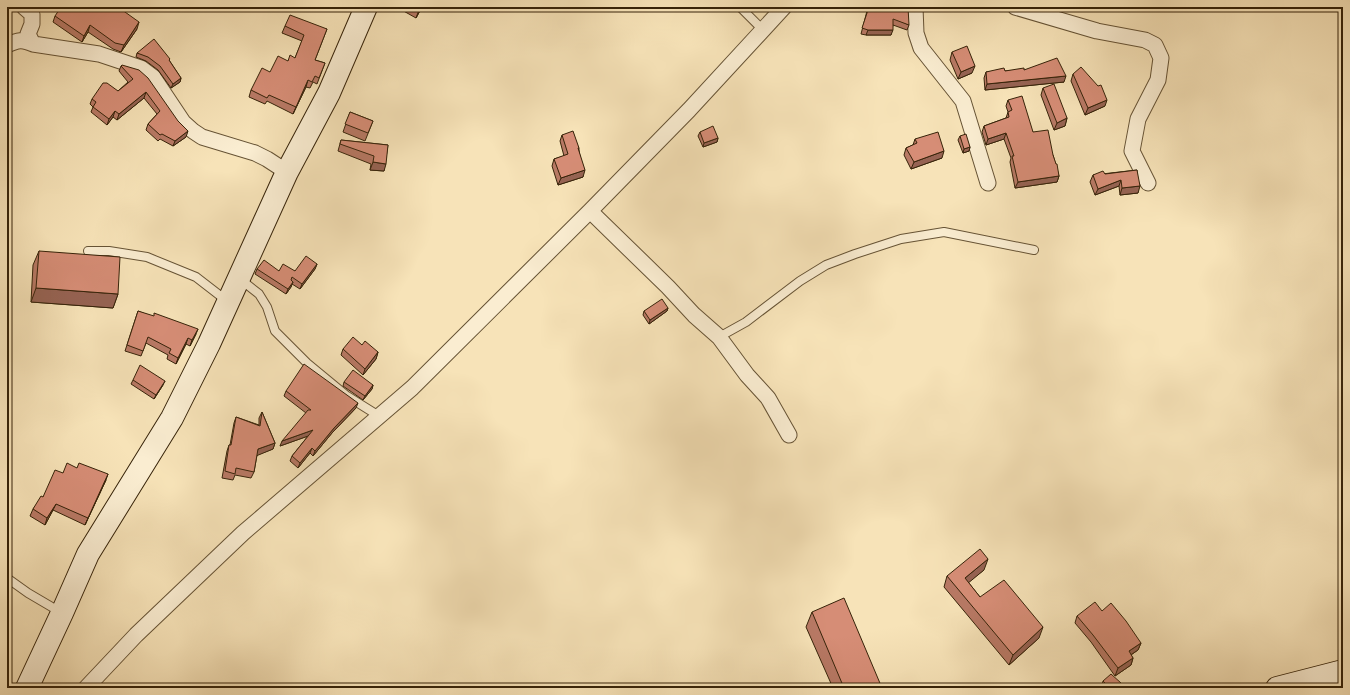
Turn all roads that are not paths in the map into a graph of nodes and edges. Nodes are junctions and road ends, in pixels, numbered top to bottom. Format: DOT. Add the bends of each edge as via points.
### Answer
graph roads {
  1 [pos="24,7"];
  2 [pos="366,7"];
  3 [pos="740,7"];
  4 [pos="784,7"];
  5 [pos="915,7"];
  6 [pos="1015,7"];
  7 [pos="762,29"];
  8 [pos="33,44"];
  9 [pos="7,45"];
  10 [pos="287,172"];
  11 [pos="988,183"];
  12 [pos="1148,183"];
  13 [pos="590,211"];
  14 [pos="1034,250"];
  15 [pos="88,251"];
  16 [pos="238,278"];
  17 [pos="228,302"];
  18 [pos="719,337"];
  19 [pos="379,416"];
  20 [pos="789,435"];
  21 [pos="7,578"];
  22 [pos="62,613"];
  23 [pos="1343,671"];
  24 [pos="1323,682"];
  25 [pos="27,688"];
  26 [pos="86,688"];
  27 [pos="1277,688"];
  1 -- 8 [label="street" via="32,14 28,34"];
  2 -- 10 [label="street" via="329,93"];
  3 -- 7 [label="lane"];
  4 -- 7 [label="street"];
  5 -- 11 [label="street" via="916,33 921,48 963,100"];
  6 -- 12 [label="street" via="1097,31 1145,40 1155,45 1161,58 1158,80 1138,120 1132,151"];
  7 -- 13 [label="street" via="689,110"];
  8 -- 9 [label="street" via="25,40"];
  8 -- 10 [label="street" via="99,54 142,68 153,77 183,122 193,131 202,137 255,153"];
  10 -- 16 [label="street"];
  13 -- 18 [label="street"];
  13 -- 19 [label="street" via="412,388"];
  14 -- 18 [label="lane" via="944,232 901,239 826,265 800,281 746,322"];
  15 -- 17 [label="lane" via="147,257 196,277"];
  16 -- 17 [label="street"];
  16 -- 19 [label="lane" via="260,294 275,331 307,363 347,396"];
  17 -- 22 [label="street" via="172,418 88,554"];
  18 -- 20 [label="street" via="768,398"];
  19 -- 26 [label="street" via="243,534 136,635"];
  21 -- 22 [label="lane"];
  22 -- 25 [label="street"];
  23 -- 24 [label="street"];
  24 -- 27 [label="street"];
}
